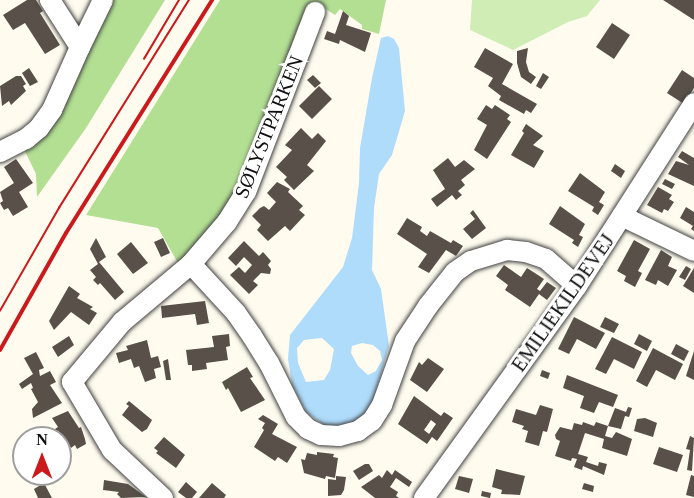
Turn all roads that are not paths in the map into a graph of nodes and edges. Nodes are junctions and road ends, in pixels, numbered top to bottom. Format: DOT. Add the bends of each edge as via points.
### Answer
graph roads {
  1 [pos="50,0"];
  2 [pos="103,0"];
  3 [pos="315,12"];
  4 [pos="80,47"];
  5 [pos="694,103"];
  6 [pos="0,152"];
  7 [pos="622,216"];
  8 [pos="694,252"];
  9 [pos="191,264"];
  10 [pos="578,286"];
  11 [pos="163,498"];
  12 [pos="424,498"];
  1 -- 4 [label="street"];
  2 -- 4 [label="street"];
  3 -- 9 [label="street, SØLYSTPARKEN" via="246,192 227,222"];
  4 -- 6 [label="street" via="52,110 39,128"];
  5 -- 7 [label="street, EMILIEKILDEVEJ"];
  7 -- 8 [label="street"];
  7 -- 10 [label="street, EMILIEKILDEVEJ"];
  9 -- 10 [label="street" via="252,336 296,417 321,435 358,431 372,421 382,405 405,342 455,272 471,261 507,250 526,252 546,259"];
  9 -- 11 [label="street, SØLYSTPARKEN" via="122,322 72,382 112,450"];
  10 -- 12 [label="street, EMILIEKILDEVEJ"];
}
